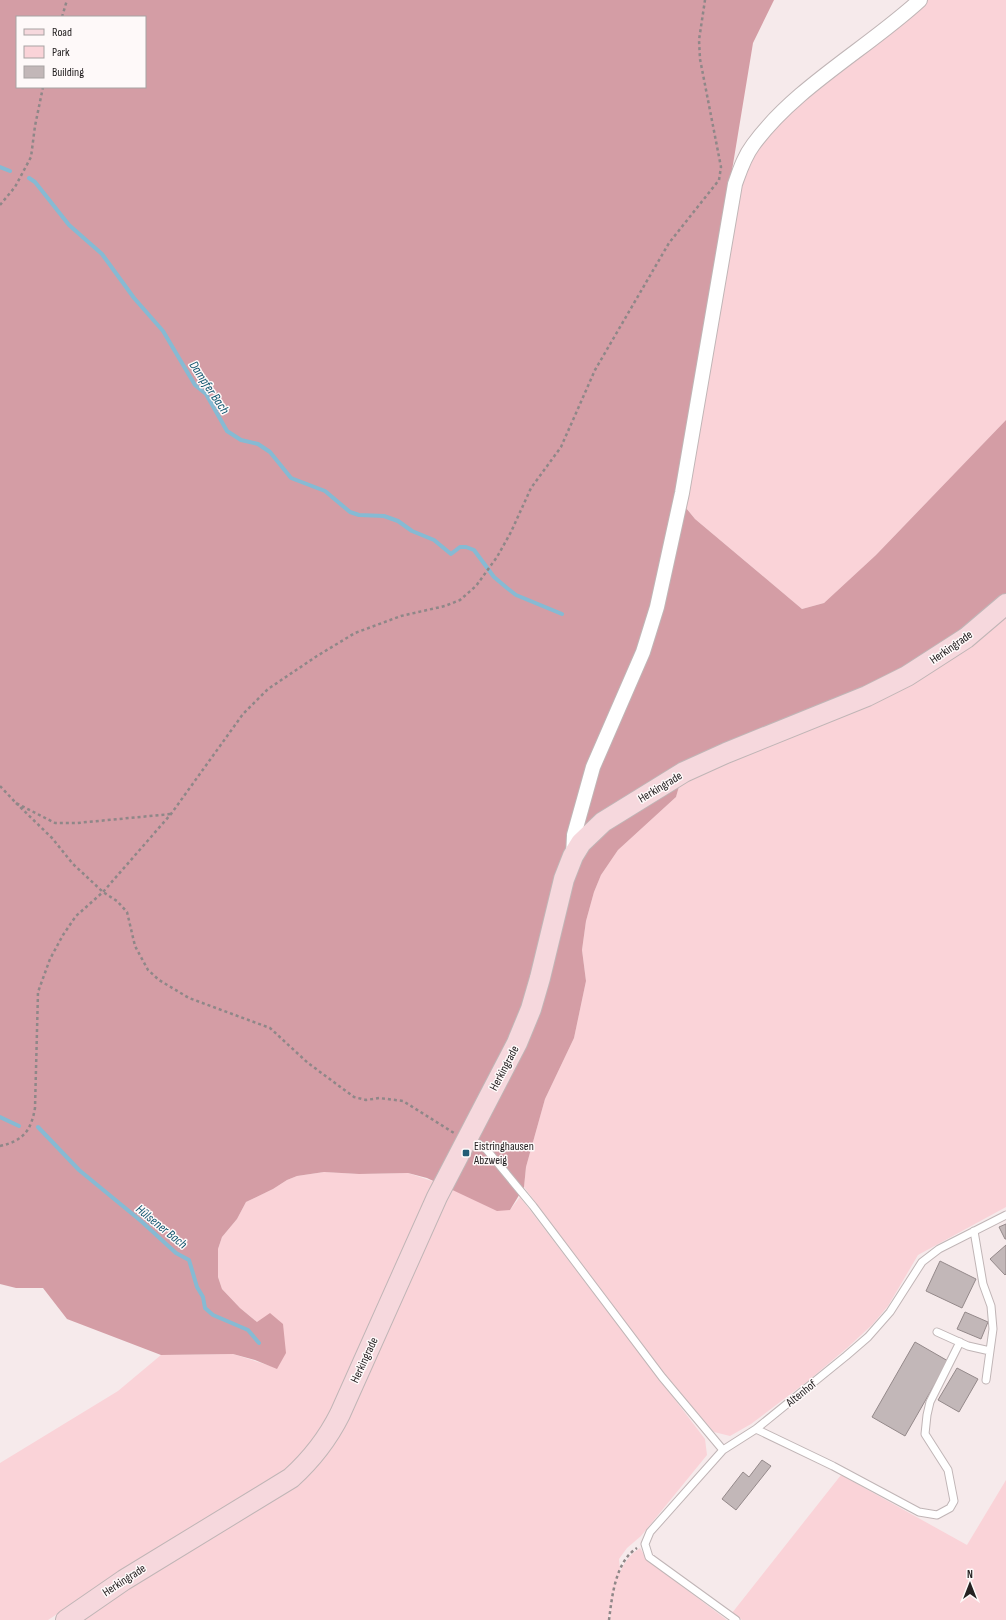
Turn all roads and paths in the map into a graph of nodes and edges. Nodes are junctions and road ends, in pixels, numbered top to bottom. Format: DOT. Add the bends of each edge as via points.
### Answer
graph roads {
  1 [pos="67,0"];
  2 [pos="705,0"];
  3 [pos="920,0"];
  4 [pos="62,16"];
  5 [pos="43,88"];
  6 [pos="0,205"];
  7 [pos="1006,604"];
  8 [pos="0,786"];
  9 [pos="16,803"];
  10 [pos="171,814"];
  11 [pos="573,856"];
  12 [pos="103,892"];
  13 [pos="466,1140"];
  14 [pos="0,1146"];
  15 [pos="1006,1215"];
  16 [pos="974,1231"];
  17 [pos="937,1332"];
  18 [pos="960,1342"];
  19 [pos="990,1350"];
  20 [pos="986,1380"];
  21 [pos="756,1429"];
  22 [pos="723,1450"];
  23 [pos="645,1544"];
  24 [pos="66,1620"];
  25 [pos="609,1620"];
  26 [pos="736,1620"];
  1 -- 4 [label="path"];
  2 -- 10 [label="path" via="699,40 700,59 721,167 719,180 669,243 595,370 561,447 531,488 497,557 476,586 460,600 401,616 355,633 268,689 243,714"];
  3 -- 11 [label="street" via="795,100 767,127 741,166 735,184 682,493 657,608 643,652 593,767 574,834"];
  5 -- 6 [label="path" via="31,158 15,187"];
  7 -- 11 [label="main road, Herkingrade" via="966,638 907,676 867,696 726,752 684,772 603,822 581,843"];
  8 -- 9 [label="path"];
  9 -- 10 [label="path" via="55,823"];
  9 -- 12 [label="path" via="52,838 72,864"];
  10 -- 12 [label="path"];
  11 -- 13 [label="main road, Herkingrade" via="564,879 531,1009 517,1043"];
  12 -- 13 [label="path" via="117,900 127,912 135,946 142,961 148,970 169,987 189,998 270,1028 308,1062 354,1097 366,1100 379,1098 403,1101"];
  12 -- 14 [label="path" via="76,916 63,935 40,984 35,1108 32,1122 18,1140"];
  13 -- 22 [label="lane" via="486,1149 534,1206 662,1377"];
  13 -- 24 [label="main road, Herkingrade" via="437,1197 340,1414 317,1453 274,1490 130,1576"];
  15 -- 16 [label="lane, Altenhof"];
  16 -- 19 [label="lane" via="983,1284 991,1306 993,1328"];
  16 -- 21 [label="lane, Altenhof" via="922,1262 890,1312 868,1337"];
  17 -- 18 [label="lane"];
  18 -- 19 [label="lane"];
  18 -- 21 [label="lane" via="930,1402 927,1415 925,1434 948,1470 954,1501 950,1508 937,1515 919,1512 834,1466"];
  19 -- 20 [label="lane"];
  21 -- 22 [label="lane, Altenhof"];
  22 -- 23 [label="lane, Altenhof" via="650,1532"];
  23 -- 25 [label="path" via="633,1551 620,1569"];
  23 -- 26 [label="lane" via="652,1561"];
}
